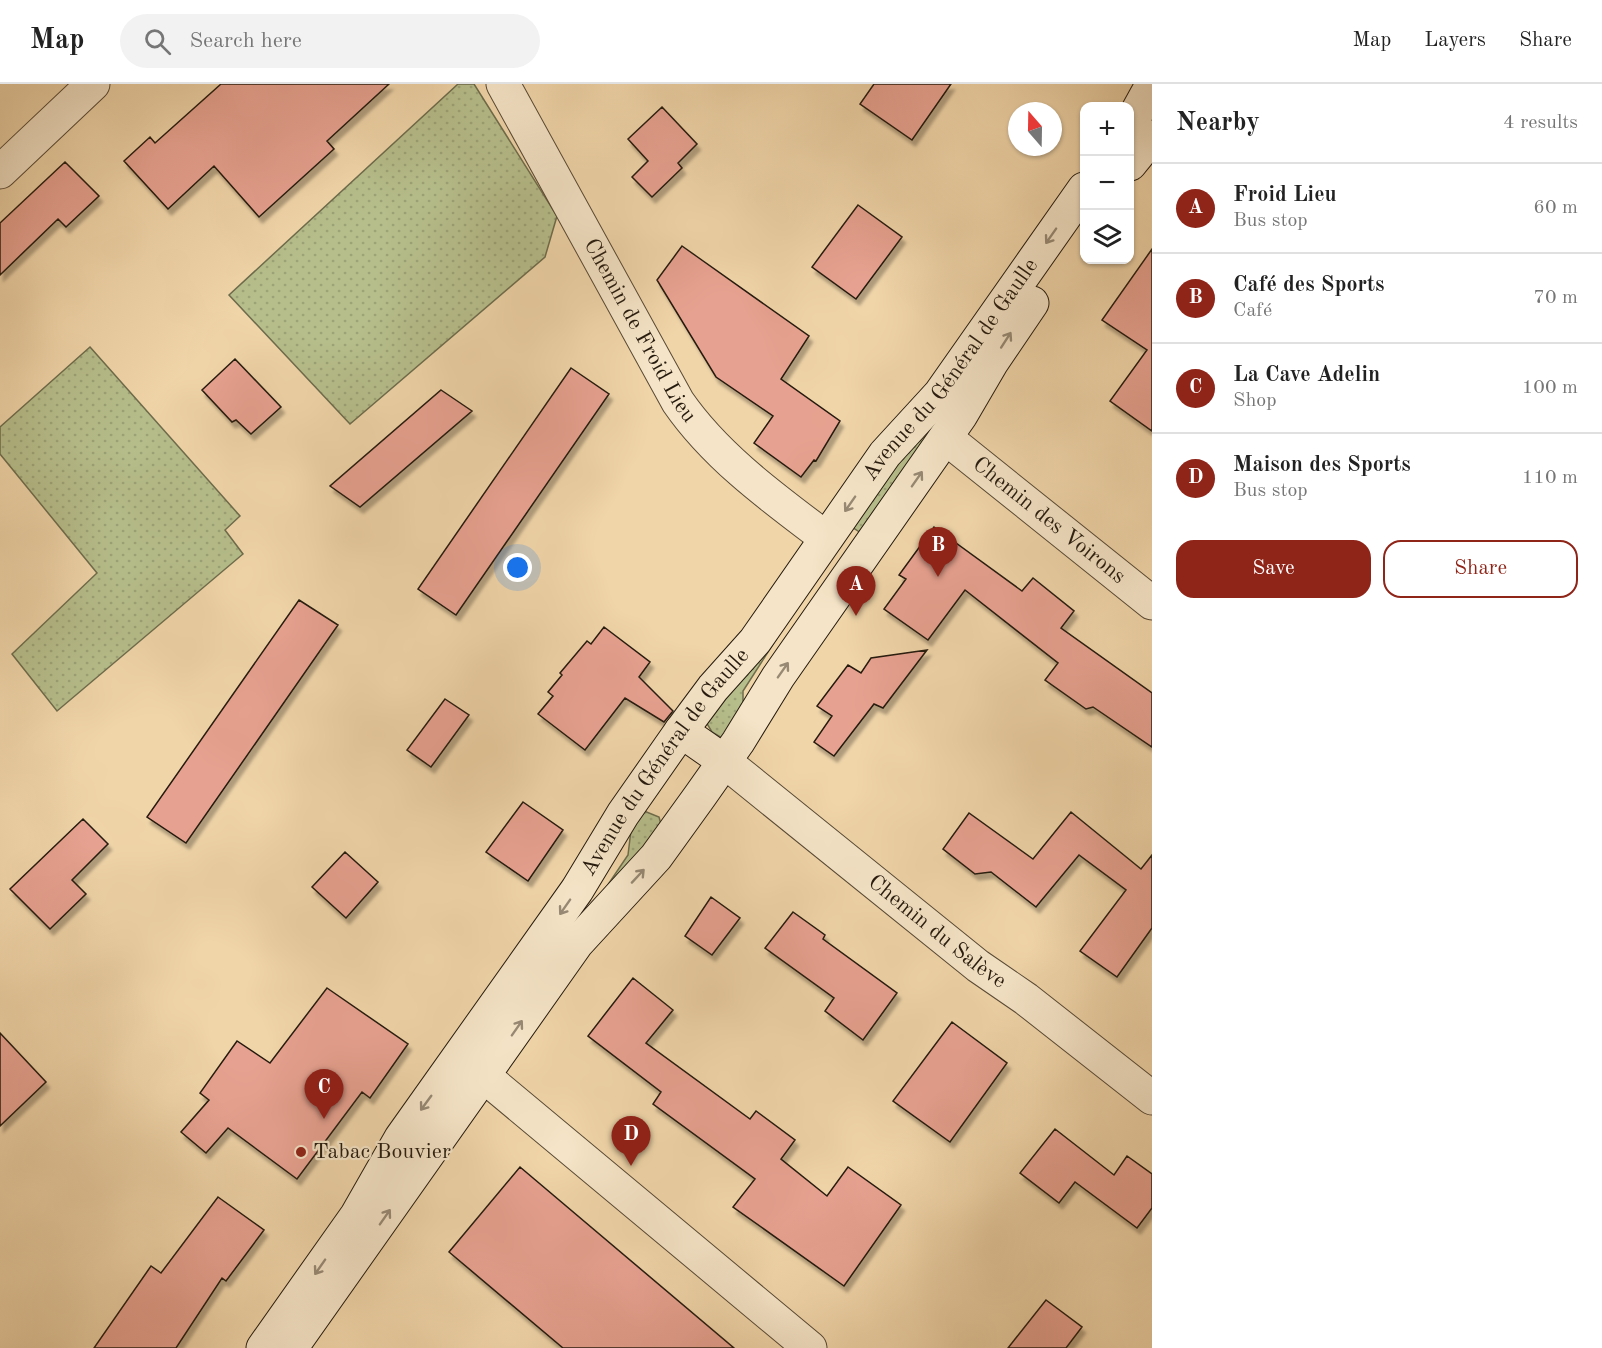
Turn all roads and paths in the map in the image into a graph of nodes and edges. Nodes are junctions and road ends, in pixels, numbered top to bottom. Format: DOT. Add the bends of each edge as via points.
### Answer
graph roads {
  1 [pos="93,84"];
  2 [pos="503,84"];
  3 [pos="1152,85"];
  4 [pos="1134,117"];
  5 [pos="1152,137"];
  6 [pos="1134,159"];
  7 [pos="0,172"];
  8 [pos="1080,195"];
  9 [pos="1080,233"];
  10 [pos="946,438"];
  11 [pos="826,538"];
  12 [pos="859,561"];
  13 [pos="1152,603"];
  14 [pos="681,731"];
  15 [pos="724,761"];
  16 [pos="641,789"];
  17 [pos="684,818"];
  18 [pos="471,1066"];
  19 [pos="1152,1098"];
  20 [pos="263,1348"];
  21 [pos="291,1348"];
  22 [pos="810,1348"];
  1 -- 7 [label="main road"];
  2 -- 11 [label="main road, Chemin de Froid Lieu" via="695,427"];
  3 -- 4 [label="main road"];
  5 -- 6 [label="main road"];
  8 -- 11 [label="main road, Avenue du Général de Gaulle, one-way" via="940,394 900,435"];
  10 -- 9 [label="main road, Avenue du Général de Gaulle, one-way" via="1009,335"];
  12 -- 10 [label="main road, Avenue du Général de Gaulle, one-way"];
  10 -- 13 [label="main road, Chemin des Voirons"];
  11 -- 12 [label="main road, Chemin de Froid Lieu"];
  11 -- 14 [label="main road, Avenue du Général de Gaulle" via="742,657"];
  15 -- 12 [label="main road, Avenue du Général de Gaulle, one-way"];
  14 -- 15 [label="main road, Chemin du Salève"];
  14 -- 16 [label="main road, Avenue du Général de Gaulle"];
  15 -- 17 [label="main road, Avenue du Général de Gaulle"];
  15 -- 19 [label="main road, Chemin du Salève" via="978,966"];
  16 -- 17 [label="main road"];
  16 -- 18 [label="main road, Avenue du Général de Gaulle, one-way"];
  18 -- 17 [label="main road, Avenue du Général de Gaulle, one-way" via="656,857"];
  18 -- 20 [label="main road, Avenue du Général de Gaulle, one-way" via="401,1138 357,1215"];
  21 -- 18 [label="main road, Avenue du Général de Gaulle, one-way"];
  18 -- 22 [label="main road"];
}
